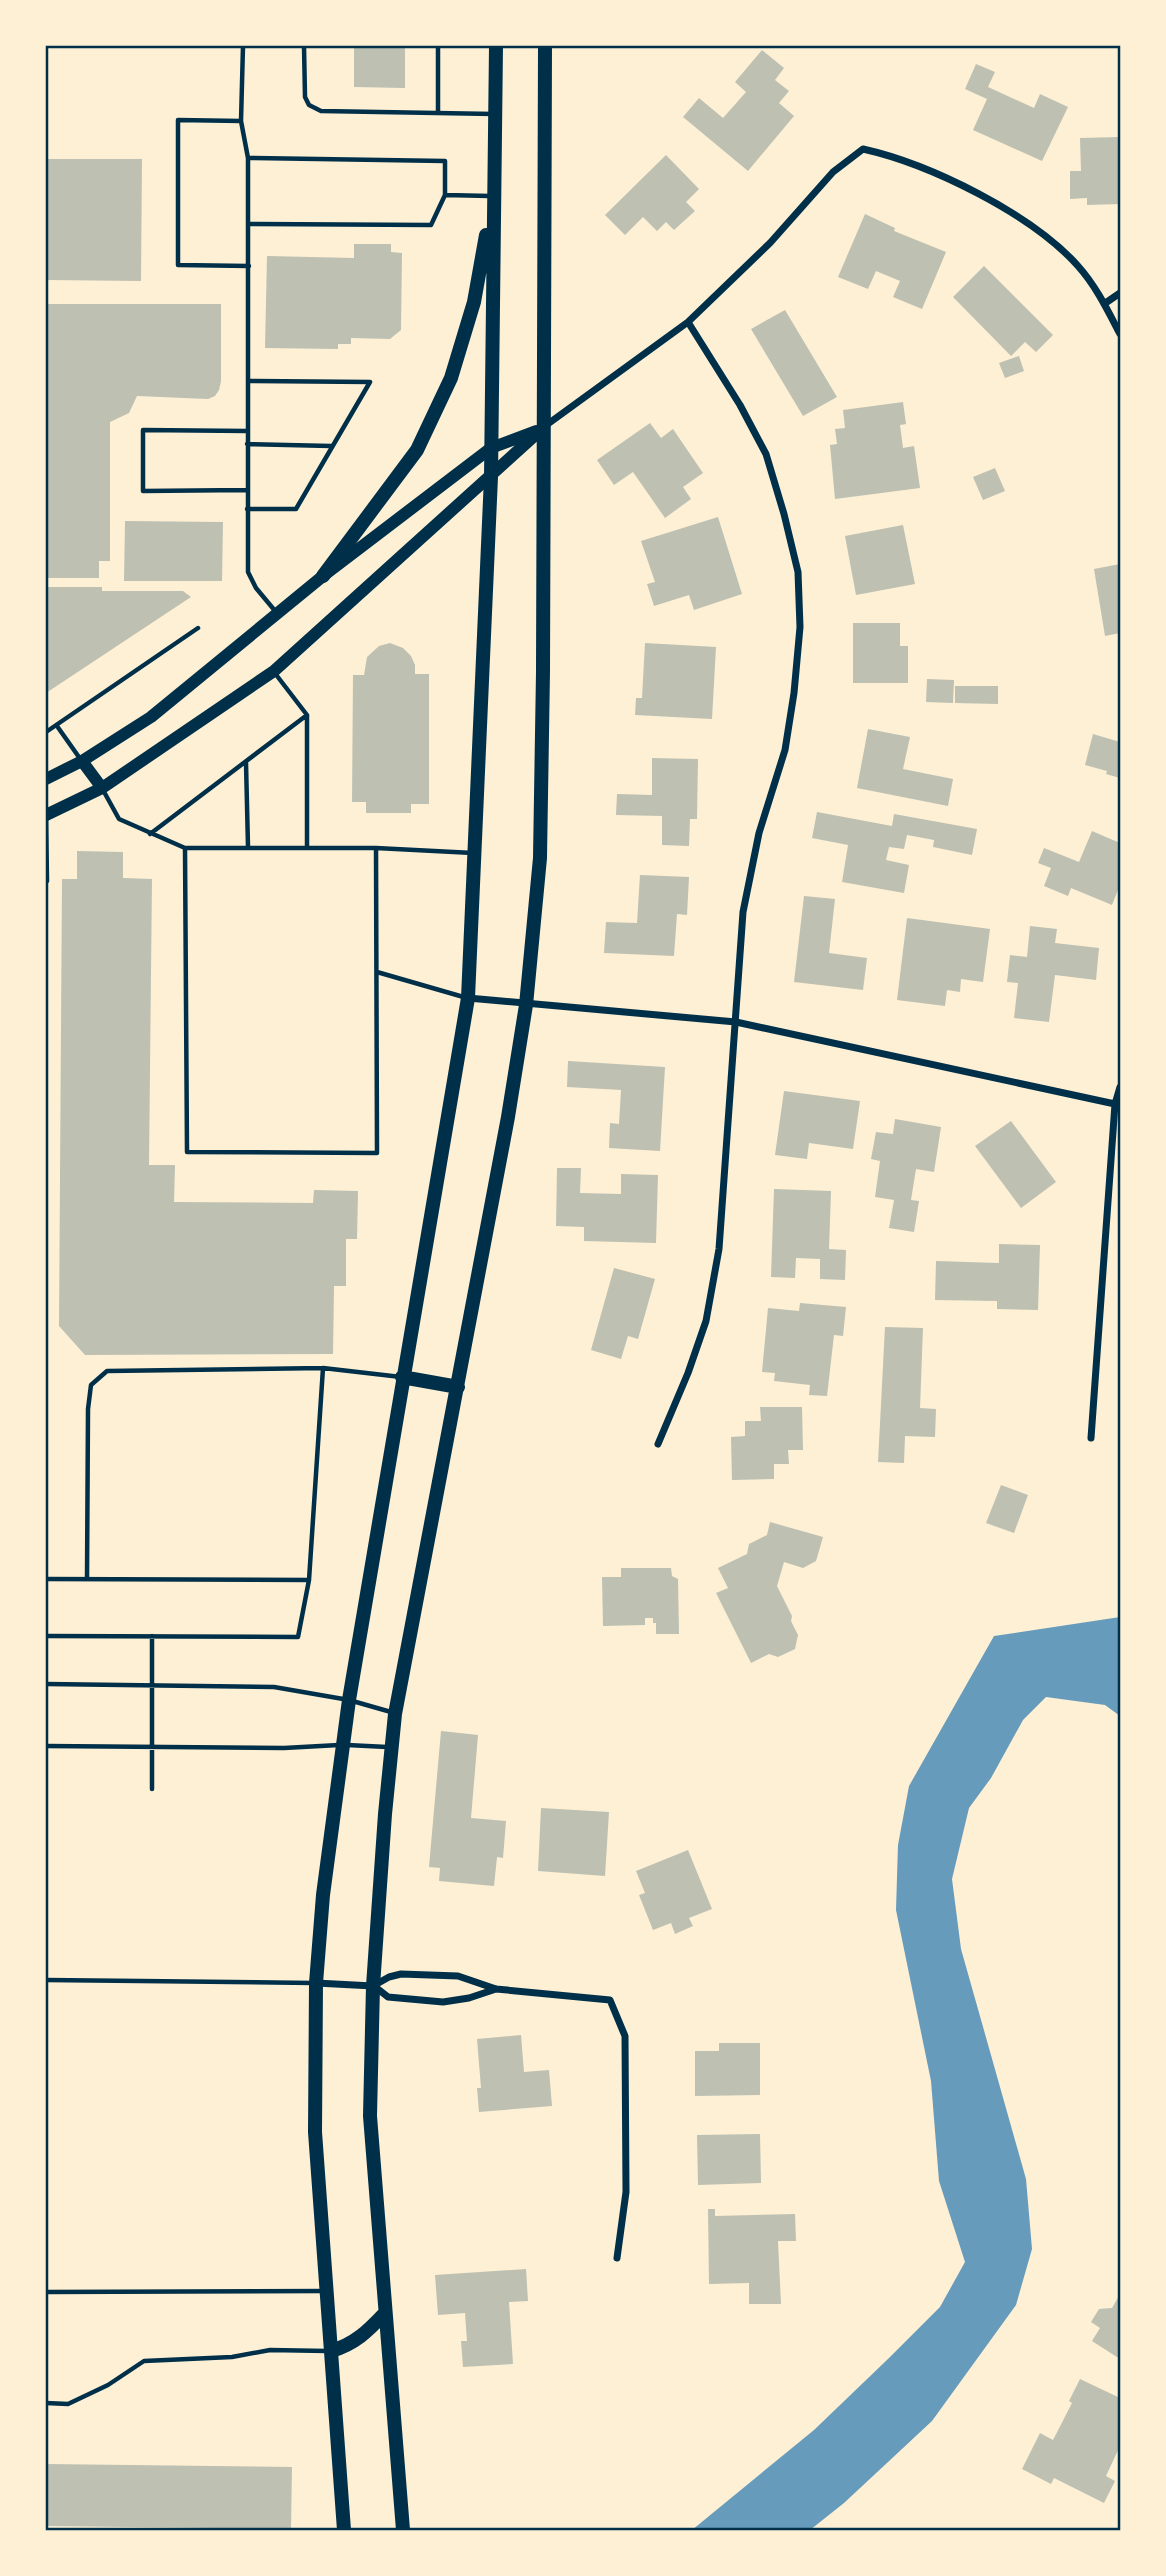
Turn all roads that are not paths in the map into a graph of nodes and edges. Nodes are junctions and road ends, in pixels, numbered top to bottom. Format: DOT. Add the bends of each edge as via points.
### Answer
graph roads {
  1 [pos="243,46"];
  2 [pos="304,46"];
  3 [pos="438,46"];
  4 [pos="496,46"];
  5 [pos="545,46"];
  6 [pos="438,113"];
  7 [pos="495,114"];
  8 [pos="241,121"];
  9 [pos="248,158"];
  10 [pos="445,195"];
  11 [pos="493,196"];
  12 [pos="248,224"];
  13 [pos="249,266"];
  14 [pos="1121,293"];
  15 [pos="1104,304"];
  16 [pos="688,322"];
  17 [pos="1121,334"];
  18 [pos="248,381"];
  19 [pos="543,428"];
  20 [pos="247,432"];
  21 [pos="247,444"];
  22 [pos="331,446"];
  23 [pos="491,448"];
  24 [pos="491,477"];
  25 [pos="246,490"];
  26 [pos="247,509"];
  27 [pos="324,576"];
  28 [pos="278,615"];
  29 [pos="198,628"];
  30 [pos="274,671"];
  31 [pos="307,715"];
  32 [pos="57,726"];
  33 [pos="46,732"];
  34 [pos="82,761"];
  35 [pos="246,763"];
  36 [pos="46,779"];
  37 [pos="102,788"];
  38 [pos="46,815"];
  39 [pos="150,834"];
  40 [pos="248,847"];
  41 [pos="307,847"];
  42 [pos="185,848"];
  43 [pos="376,848"];
  44 [pos="474,853"];
  45 [pos="47,881"];
  46 [pos="377,972"];
  47 [pos="468,998"];
  48 [pos="526,1005"];
  49 [pos="736,1023"];
  50 [pos="1121,1087"];
  51 [pos="1115,1104"];
  52 [pos="323,1368"];
  53 [pos="402,1377"];
  54 [pos="458,1387"];
  55 [pos="1090,1438"];
  56 [pos="658,1444"];
  57 [pos="46,1579"];
  58 [pos="87,1579"];
  59 [pos="309,1580"];
  60 [pos="46,1636"];
  61 [pos="152,1636"];
  62 [pos="46,1684"];
  63 [pos="152,1686"];
  64 [pos="349,1700"];
  65 [pos="396,1714"];
  66 [pos="342,1745"];
  67 [pos="46,1746"];
  68 [pos="153,1746"];
  69 [pos="392,1747"];
  70 [pos="152,1789"];
  71 [pos="46,1980"];
  72 [pos="316,1983"];
  73 [pos="373,1986"];
  74 [pos="496,1989"];
  75 [pos="617,2258"];
  76 [pos="326,2291"];
  77 [pos="46,2292"];
  78 [pos="385,2313"];
  79 [pos="331,2351"];
  80 [pos="46,2403"];
  81 [pos="344,2530"];
  82 [pos="403,2530"];
  1 -- 8 [label="lane"];
  2 -- 6 [label="lane" via="305,97 321,111"];
  3 -- 6 [label="lane"];
  4 -- 7 [label="main road"];
  5 -- 19 [label="main road"];
  6 -- 7 [label="lane"];
  7 -- 11 [label="main road"];
  8 -- 9 [label="lane"];
  8 -- 13 [label="lane" via="178,120 178,265"];
  9 -- 10 [label="lane" via="445,161"];
  9 -- 12 [label="lane"];
  10 -- 11 [label="lane"];
  10 -- 12 [label="lane" via="431,225"];
  11 -- 23 [label="main road"];
  11 -- 27 [label="main road" via="474,302 451,378 418,450"];
  12 -- 13 [label="lane"];
  13 -- 18 [label="lane"];
  14 -- 15 [label="street"];
  15 -- 16 [label="street" via="1079,266 1016,216 935,173 863,149 833,172 770,243"];
  15 -- 17 [label="street"];
  16 -- 19 [label="street"];
  16 -- 49 [label="street" via="766,454 798,572 800,627 794,693 785,750 759,833 743,912"];
  18 -- 20 [label="lane"];
  18 -- 22 [label="lane" via="370,382"];
  19 -- 23 [label="main road"];
  19 -- 24 [label="main road"];
  19 -- 48 [label="main road" via="540,858"];
  20 -- 21 [label="lane"];
  20 -- 25 [label="lane" via="143,430 143,491"];
  21 -- 22 [label="lane"];
  21 -- 25 [label="lane"];
  22 -- 26 [label="lane" via="296,509"];
  23 -- 24 [label="main road"];
  23 -- 27 [label="main road"];
  24 -- 30 [label="main road"];
  24 -- 44 [label="main road"];
  25 -- 26 [label="lane"];
  26 -- 28 [label="lane" via="247,572"];
  27 -- 28 [label="main road"];
  28 -- 34 [label="main road" via="151,717"];
  29 -- 32 [label="lane"];
  30 -- 31 [label="lane"];
  30 -- 37 [label="main road"];
  31 -- 35 [label="lane"];
  31 -- 41 [label="lane"];
  32 -- 33 [label="lane"];
  32 -- 34 [label="lane"];
  34 -- 36 [label="main road"];
  34 -- 37 [label="main road"];
  35 -- 39 [label="lane"];
  35 -- 40 [label="lane"];
  37 -- 38 [label="main road"];
  37 -- 39 [label="lane" via="119,819"];
  38 -- 45 [label="lane"];
  39 -- 42 [label="lane"];
  40 -- 41 [label="lane"];
  40 -- 42 [label="lane"];
  41 -- 43 [label="lane"];
  42 -- 46 [label="lane" via="187,1152 377,1153"];
  43 -- 44 [label="lane"];
  43 -- 46 [label="lane"];
  44 -- 47 [label="main road"];
  46 -- 47 [label="lane"];
  47 -- 48 [label="street"];
  47 -- 53 [label="main road"];
  48 -- 49 [label="street"];
  48 -- 54 [label="main road"];
  49 -- 51 [label="street"];
  49 -- 56 [label="street" via="719,1249 706,1321"];
  50 -- 51 [label="street"];
  51 -- 55 [label="street"];
  52 -- 53 [label="lane"];
  52 -- 58 [label="lane" via="107,1371 91,1385"];
  52 -- 59 [label="lane"];
  53 -- 54 [label="main road"];
  53 -- 64 [label="main road"];
  54 -- 65 [label="main road"];
  57 -- 58 [label="lane"];
  58 -- 59 [label="lane"];
  59 -- 61 [label="lane" via="298,1637"];
  60 -- 61 [label="lane"];
  61 -- 63 [label="lane"];
  62 -- 63 [label="lane"];
  63 -- 64 [label="lane" via="274,1687"];
  63 -- 68 [label="lane"];
  64 -- 65 [label="lane"];
  64 -- 66 [label="main road"];
  65 -- 69 [label="main road"];
  66 -- 68 [label="lane"];
  66 -- 69 [label="lane"];
  66 -- 72 [label="main road"];
  67 -- 68 [label="lane"];
  68 -- 70 [label="lane"];
  69 -- 73 [label="main road"];
  71 -- 72 [label="lane"];
  72 -- 73 [label="street"];
  72 -- 76 [label="main road" via="315,2132"];
  73 -- 74 [label="street" via="401,1974 458,1976"];
  73 -- 74 [label="street" via="388,1997 443,2002"];
  73 -- 78 [label="main road" via="370,2116"];
  74 -- 75 [label="street" via="610,2000 625,2036 626,2192"];
  76 -- 77 [label="lane"];
  76 -- 79 [label="main road"];
  78 -- 79 [label="main road" via="351,2345"];
  78 -- 82 [label="main road"];
  79 -- 80 [label="lane" via="270,2350 232,2357 144,2361 108,2385 68,2403"];
  79 -- 81 [label="main road"];
}
